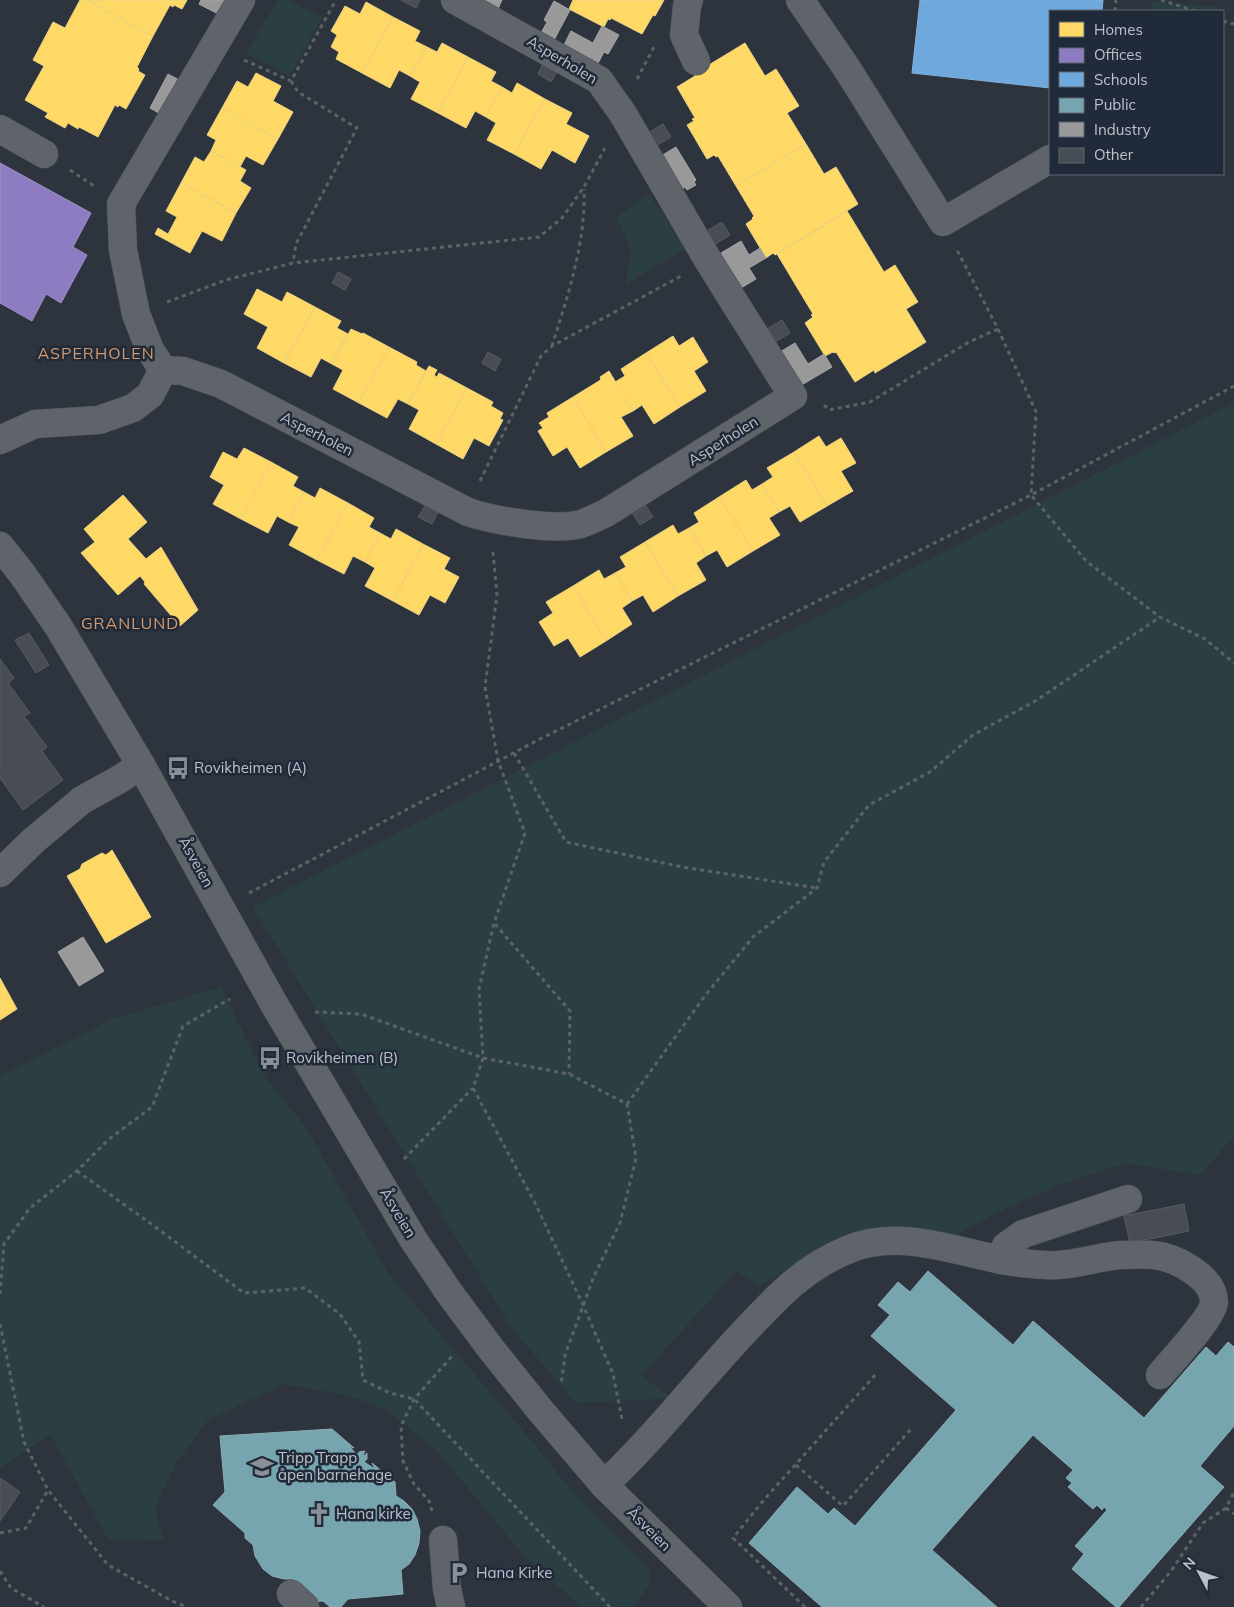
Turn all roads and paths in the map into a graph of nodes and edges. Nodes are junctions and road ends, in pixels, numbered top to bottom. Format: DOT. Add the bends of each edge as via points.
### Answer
graph roads {
  1 [pos="241,0"];
  2 [pos="336,0"];
  3 [pos="455,0"];
  4 [pos="689,0"];
  5 [pos="800,0"];
  6 [pos="1161,0"];
  7 [pos="1192,10"];
  8 [pos="658,40"];
  9 [pos="214,46"];
  10 [pos="696,61"];
  11 [pos="291,81"];
  12 [pos="623,114"];
  13 [pos="0,129"];
  14 [pos="44,154"];
  15 [pos="1049,160"];
  16 [pos="584,187"];
  17 [pos="121,204"];
  18 [pos="943,222"];
  19 [pos="708,260"];
  20 [pos="293,263"];
  21 [pos="136,314"];
  22 [pos="998,329"];
  23 [pos="552,346"];
  24 [pos="163,370"];
  25 [pos="1234,386"];
  26 [pos="793,396"];
  27 [pos="0,440"];
  28 [pos="1031,495"];
  29 [pos="479,516"];
  30 [pos="0,546"];
  31 [pos="1160,618"];
  32 [pos="1234,663"];
  33 [pos="514,753"];
  34 [pos="498,761"];
  35 [pos="141,765"];
  36 [pos="0,873"];
  37 [pos="817,888"];
  38 [pos="248,894"];
  39 [pos="494,923"];
  40 [pos="230,999"];
  41 [pos="308,1012"];
  42 [pos="483,1058"];
  43 [pos="569,1074"];
  44 [pos="473,1088"];
  45 [pos="627,1104"];
  46 [pos="400,1163"];
  47 [pos="77,1172"];
  48 [pos="1128,1199"];
  49 [pos="1000,1260"];
  50 [pos="0,1294"];
  51 [pos="584,1305"];
  52 [pos="0,1324"];
  53 [pos="456,1351"];
  54 [pos="878,1373"];
  55 [pos="1160,1375"];
  56 [pos="561,1390"];
  57 [pos="414,1399"];
  58 [pos="911,1429"];
  59 [pos="796,1464"];
  60 [pos="613,1476"];
  61 [pos="48,1490"];
  62 [pos="1234,1492"];
  63 [pos="1226,1508"];
  64 [pos="1234,1514"];
  65 [pos="0,1533"];
  66 [pos="443,1540"];
  67 [pos="0,1571"];
  68 [pos="727,1606"];
  69 [pos="44,1607"];
  70 [pos="186,1607"];
  71 [pos="450,1607"];
  72 [pos="610,1607"];
  73 [pos="805,1607"];
  74 [pos="1141,1607"];
  1 -- 9 [label="street"];
  2 -- 11 [label="path"];
  3 -- 12 [label="street, Asperholen" via="599,80"];
  4 -- 10 [label="street" via="684,35"];
  5 -- 18 [label="street"];
  6 -- 7 [label="path"];
  8 -- 12 [label="path" via="632,88"];
  9 -- 11 [label="path"];
  9 -- 17 [label="street"];
  11 -- 20 [label="path" via="298,92 357,128 296,244"];
  12 -- 16 [label="path"];
  12 -- 19 [label="street, Asperholen"];
  13 -- 14 [label="street"];
  14 -- 17 [label="path"];
  15 -- 18 [label="street"];
  16 -- 20 [label="path" via="562,218 539,237"];
  16 -- 23 [label="path" via="585,210 574,276"];
  17 -- 21 [label="street" via="123,250"];
  18 -- 22 [label="path"];
  19 -- 23 [label="path"];
  19 -- 26 [label="street, Asperholen"];
  20 -- 21 [label="path" via="226,280"];
  21 -- 24 [label="street" via="150,350"];
  22 -- 26 [label="path" via="969,342 870,402 829,410 820,402"];
  22 -- 28 [label="path" via="1036,412"];
  23 -- 29 [label="path" via="541,356 474,494"];
  24 -- 27 [label="street" via="150,396 133,408 99,420 35,424"];
  24 -- 29 [label="street, Asperholen" via="183,371 221,384"];
  25 -- 28 [label="path"];
  26 -- 29 [label="street, Asperholen" via="606,514 581,524 562,527"];
  28 -- 31 [label="path" via="1086,561"];
  28 -- 33 [label="path"];
  29 -- 34 [label="path" via="497,595 485,687"];
  30 -- 35 [label="street, Åsveien" via="58,626"];
  31 -- 32 [label="path" via="1205,639"];
  31 -- 37 [label="path" via="1038,700 973,735 930,772 869,805 824,862"];
  33 -- 34 [label="path"];
  33 -- 37 [label="path" via="566,842 682,867"];
  34 -- 38 [label="path"];
  34 -- 39 [label="path" via="525,833"];
  35 -- 36 [label="street" via="82,800"];
  35 -- 60 [label="street, Åsveien" via="274,1004 413,1239 491,1349 540,1410"];
  37 -- 45 [label="path" via="753,937 704,997"];
  39 -- 42 [label="path" via="479,988"];
  39 -- 43 [label="path" via="570,1012"];
  40 -- 47 [label="path" via="183,1026 152,1107 110,1139"];
  41 -- 42 [label="path" via="361,1014"];
  42 -- 43 [label="path"];
  42 -- 44 [label="path"];
  43 -- 45 [label="path"];
  44 -- 46 [label="path"];
  44 -- 51 [label="path" via="535,1203"];
  45 -- 51 [label="path" via="636,1158 620,1224 594,1276"];
  47 -- 50 [label="path" via="30,1208 4,1244"];
  47 -- 57 [label="path" via="244,1293 305,1288 340,1314 359,1342 363,1380 390,1393"];
  48 -- 49 [label="street" via="1023,1234 1006,1246"];
  49 -- 55 [label="street" via="1050,1266 1119,1255 1154,1255 1189,1267 1209,1285 1214,1303 1207,1318"];
  49 -- 60 [label="street" via="912,1241 880,1241 848,1249 816,1265 785,1289"];
  51 -- 56 [label="path" via="565,1355"];
  51 -- 60 [label="path" via="613,1374 627,1442"];
  52 -- 61 [label="path" via="24,1442"];
  53 -- 57 [label="path"];
  54 -- 59 [label="path"];
  57 -- 66 [label="path" via="401,1426 403,1460 414,1484 429,1501"];
  57 -- 72 [label="path"];
  58 -- 59 [label="path" via="843,1506"];
  59 -- 73 [label="path" via="733,1538"];
  60 -- 68 [label="street, Åsveien"];
  61 -- 65 [label="path" via="26,1528"];
  61 -- 70 [label="path" via="108,1565"];
  62 -- 63 [label="path"];
  63 -- 64 [label="path"];
  63 -- 74 [label="path" via="1203,1523 1171,1571"];
  66 -- 71 [label="street"];
  67 -- 69 [label="path" via="11,1588"];
}
